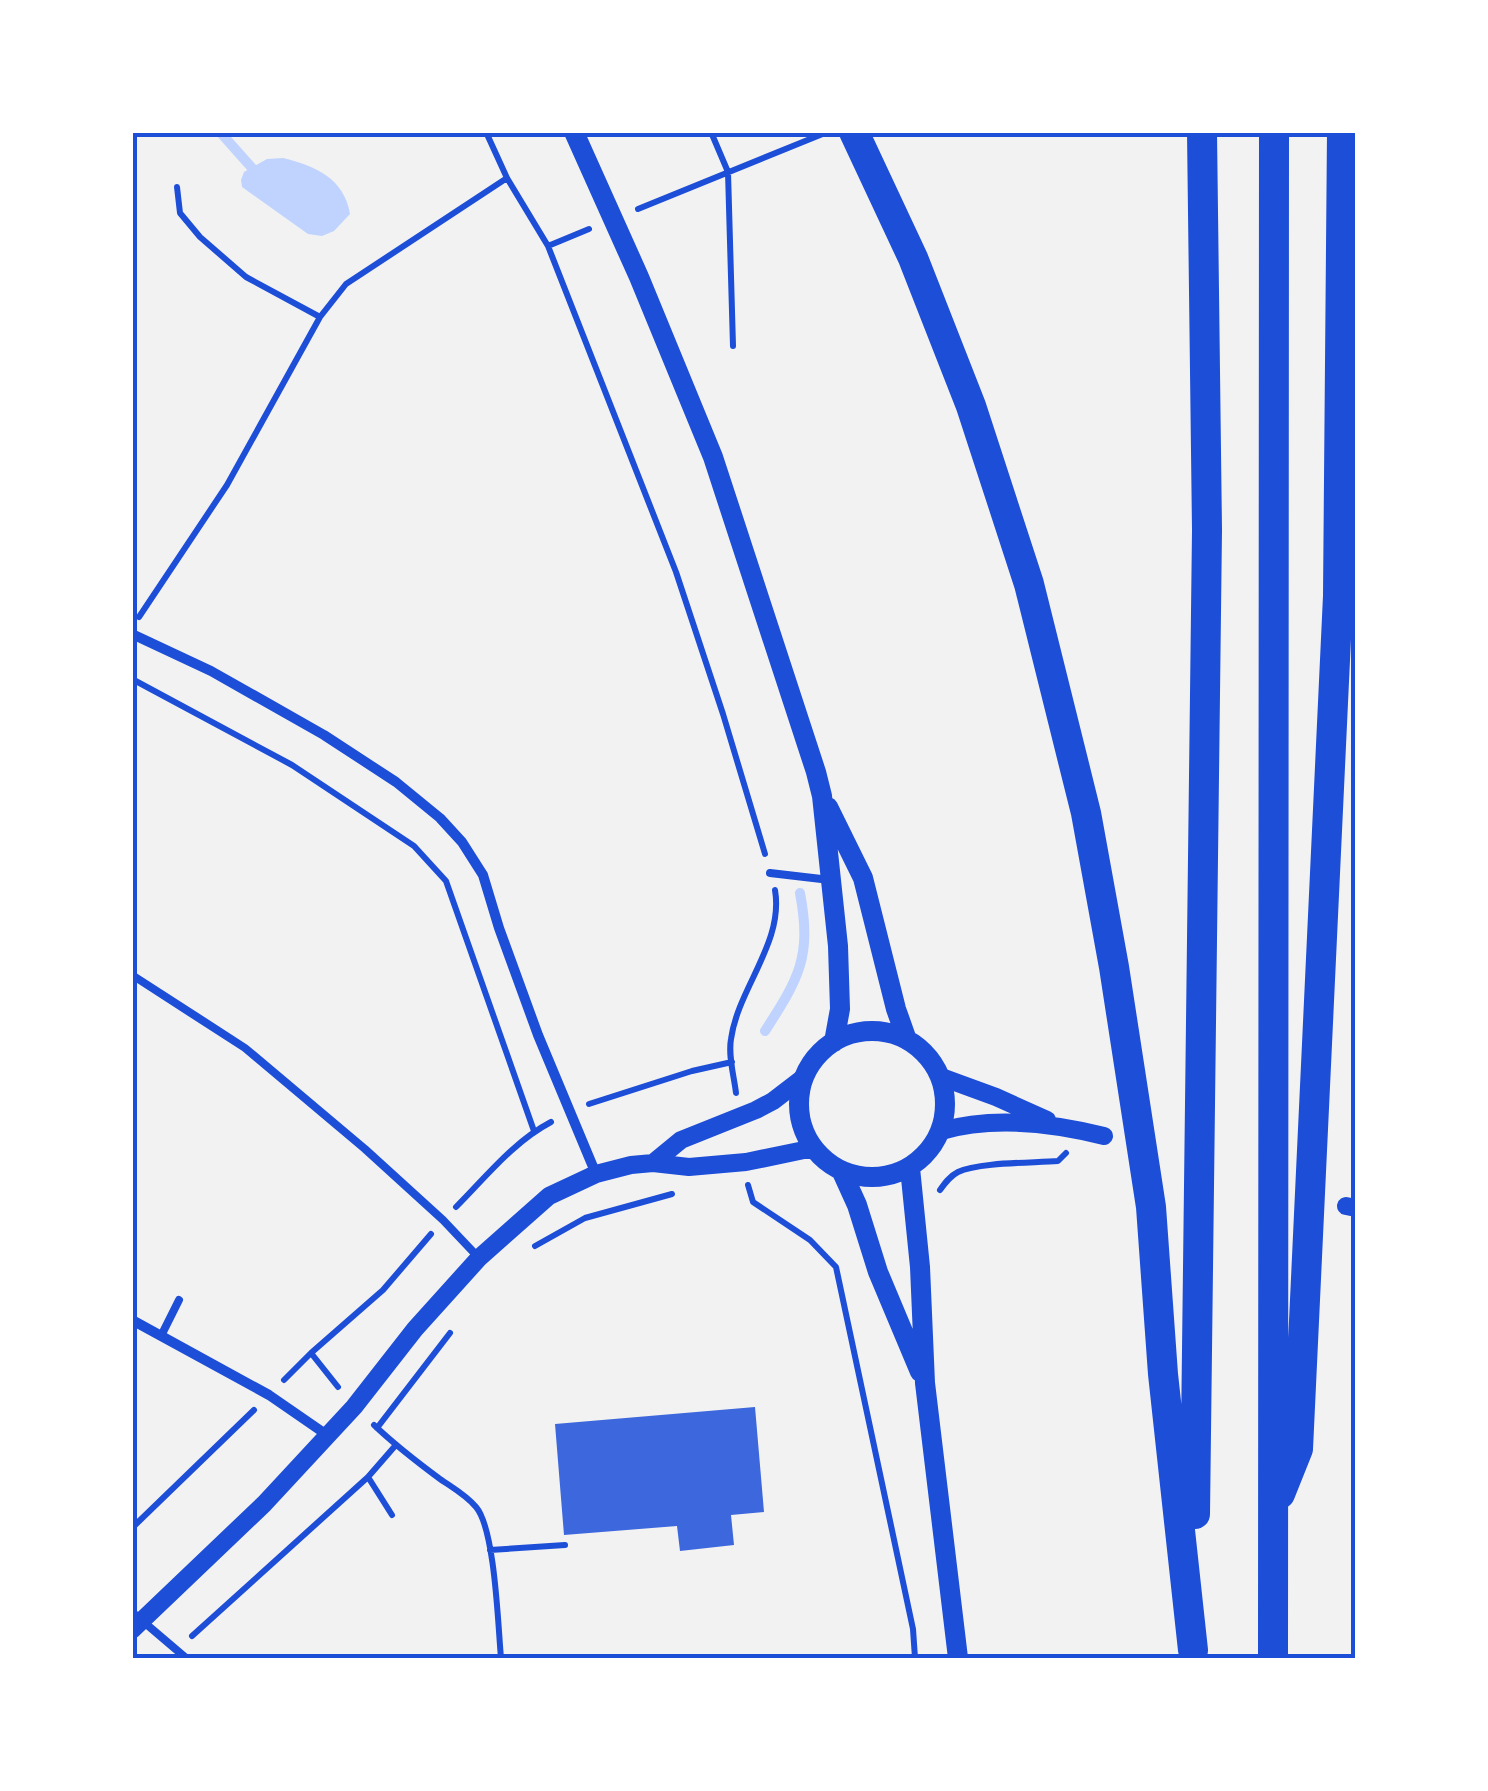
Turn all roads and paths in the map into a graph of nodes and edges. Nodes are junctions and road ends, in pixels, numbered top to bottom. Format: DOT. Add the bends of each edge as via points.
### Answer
graph roads {
  1 [pos="486,132"];
  2 [pos="574,132"];
  3 [pos="711,132"];
  4 [pos="854,132"];
  5 [pos="1202,132"];
  6 [pos="1274,132"];
  7 [pos="1342,132"];
  8 [pos="826,133"];
  9 [pos="728,172"];
  10 [pos="507,178"];
  11 [pos="177,187"];
  12 [pos="320,316"];
  13 [pos="733,346"];
  14 [pos="132,626"];
  15 [pos="132,634"];
  16 [pos="132,679"];
  17 [pos="822,796"];
  18 [pos="770,873"];
  19 [pos="830,880"];
  20 [pos="132,975"];
  21 [pos="907,1040"];
  22 [pos="834,1042"];
  23 [pos="732,1062"];
  24 [pos="803,1078"];
  25 [pos="944,1078"];
  26 [pos="570,1110"];
  27 [pos="738,1117"];
  28 [pos="1056,1125"];
  29 [pos="1076,1129"];
  30 [pos="534,1131"];
  31 [pos="941,1131"];
  32 [pos="1104,1136"];
  33 [pos="814,1150"];
  34 [pos="746,1162"];
  35 [pos="654,1164"];
  36 [pos="910,1168"];
  37 [pos="842,1172"];
  38 [pos="596,1174"];
  39 [pos="748,1182"];
  40 [pos="730,1186"];
  41 [pos="939,1192"];
  42 [pos="682,1193"];
  43 [pos="443,1220"];
  44 [pos="523,1257"];
  45 [pos="479,1258"];
  46 [pos="179,1300"];
  47 [pos="132,1320"];
  48 [pos="459,1322"];
  49 [pos="161,1336"];
  50 [pos="310,1353"];
  51 [pos="925,1383"];
  52 [pos="269,1396"];
  53 [pos="354,1406"];
  54 [pos="377,1428"];
  55 [pos="327,1435"];
  56 [pos="395,1446"];
  57 [pos="368,1477"];
  58 [pos="1273,1510"];
  59 [pos="392,1515"];
  60 [pos="132,1528"];
  61 [pos="565,1546"];
  62 [pos="490,1550"];
  63 [pos="136,1621"];
  64 [pos="176,1650"];
  65 [pos="1193,1654"];
  66 [pos="186,1658"];
  67 [pos="501,1658"];
  68 [pos="915,1658"];
  69 [pos="958,1658"];
  70 [pos="1273,1658"];
  1 -- 10 [label="path"];
  2 -- 17 [label="main road" via="714,458"];
  3 -- 9 [label="path"];
  4 -- 65 [label="highway" via="971,406 1028,584 1086,813 1151,1207"];
  5 -- 65 [label="highway" via="1206,530"];
  6 -- 58 [label="highway"];
  7 -- 58 [label="highway" via="1338,596 1298,1450"];
  8 -- 9 [label="path"];
  9 -- 13 [label="path"];
  10 -- 12 [label="path" via="346,284"];
  10 -- 18 [label="path" via="548,246 676,572"];
  11 -- 12 [label="path" via="180,213 200,237 246,278"];
  12 -- 14 [label="path" via="227,484"];
  15 -- 26 [label="street" via="324,735 440,818 482,875"];
  16 -- 30 [label="path" via="292,766 414,846 446,881"];
  17 -- 19 [label="main road"];
  17 -- 21 [label="main road" via="862,878"];
  18 -- 19 [label="lane"];
  18 -- 23 [label="path" via="776,915 738,1012"];
  19 -- 22 [label="main road" via="840,1009"];
  20 -- 43 [label="lane" via="245,1048"];
  21 -- 22 [label="main road" via="868,1031"];
  21 -- 25 [label="main road"];
  22 -- 24 [label="main road"];
  23 -- 26 [label="path"];
  23 -- 27 [label="path"];
  24 -- 27 [label="street"];
  24 -- 33 [label="main road" via="800,1120"];
  25 -- 28 [label="street"];
  25 -- 31 [label="main road"];
  26 -- 30 [label="path"];
  26 -- 38 [label="street"];
  27 -- 35 [label="street" via="681,1140"];
  28 -- 29 [label="street"];
  28 -- 31 [label="street"];
  29 -- 32 [label="street"];
  29 -- 41 [label="path" via="1058,1161 958,1172"];
  30 -- 43 [label="path"];
  31 -- 36 [label="main road"];
  33 -- 34 [label="street"];
  33 -- 37 [label="main road"];
  34 -- 35 [label="street"];
  34 -- 39 [label="path"];
  35 -- 38 [label="street"];
  36 -- 37 [label="main road" via="870,1178"];
  36 -- 51 [label="main road"];
  37 -- 51 [label="main road"];
  38 -- 45 [label="street" via="549,1196"];
  39 -- 40 [label="path"];
  39 -- 68 [label="path" via="753,1202 810,1240 836,1267"];
  42 -- 44 [label="path" via="585,1218"];
  43 -- 45 [label="lane"];
  43 -- 50 [label="path" via="383,1290"];
  45 -- 53 [label="street"];
  46 -- 49 [label="lane"];
  47 -- 49 [label="street"];
  48 -- 54 [label="path"];
  49 -- 52 [label="street"];
  50 -- 52 [label="path"];
  50 -- 53 [label="path"];
  51 -- 69 [label="main road"];
  52 -- 55 [label="street"];
  52 -- 60 [label="path"];
  53 -- 54 [label="path"];
  53 -- 55 [label="street"];
  54 -- 56 [label="path"];
  55 -- 63 [label="street" via="264,1504"];
  56 -- 57 [label="path"];
  56 -- 62 [label="path" via="479,1510"];
  57 -- 59 [label="path"];
  57 -- 64 [label="path"];
  58 -- 70 [label="highway"];
  61 -- 62 [label="path"];
  62 -- 67 [label="path"];
  63 -- 64 [label="lane"];
  64 -- 66 [label="lane"];
}
